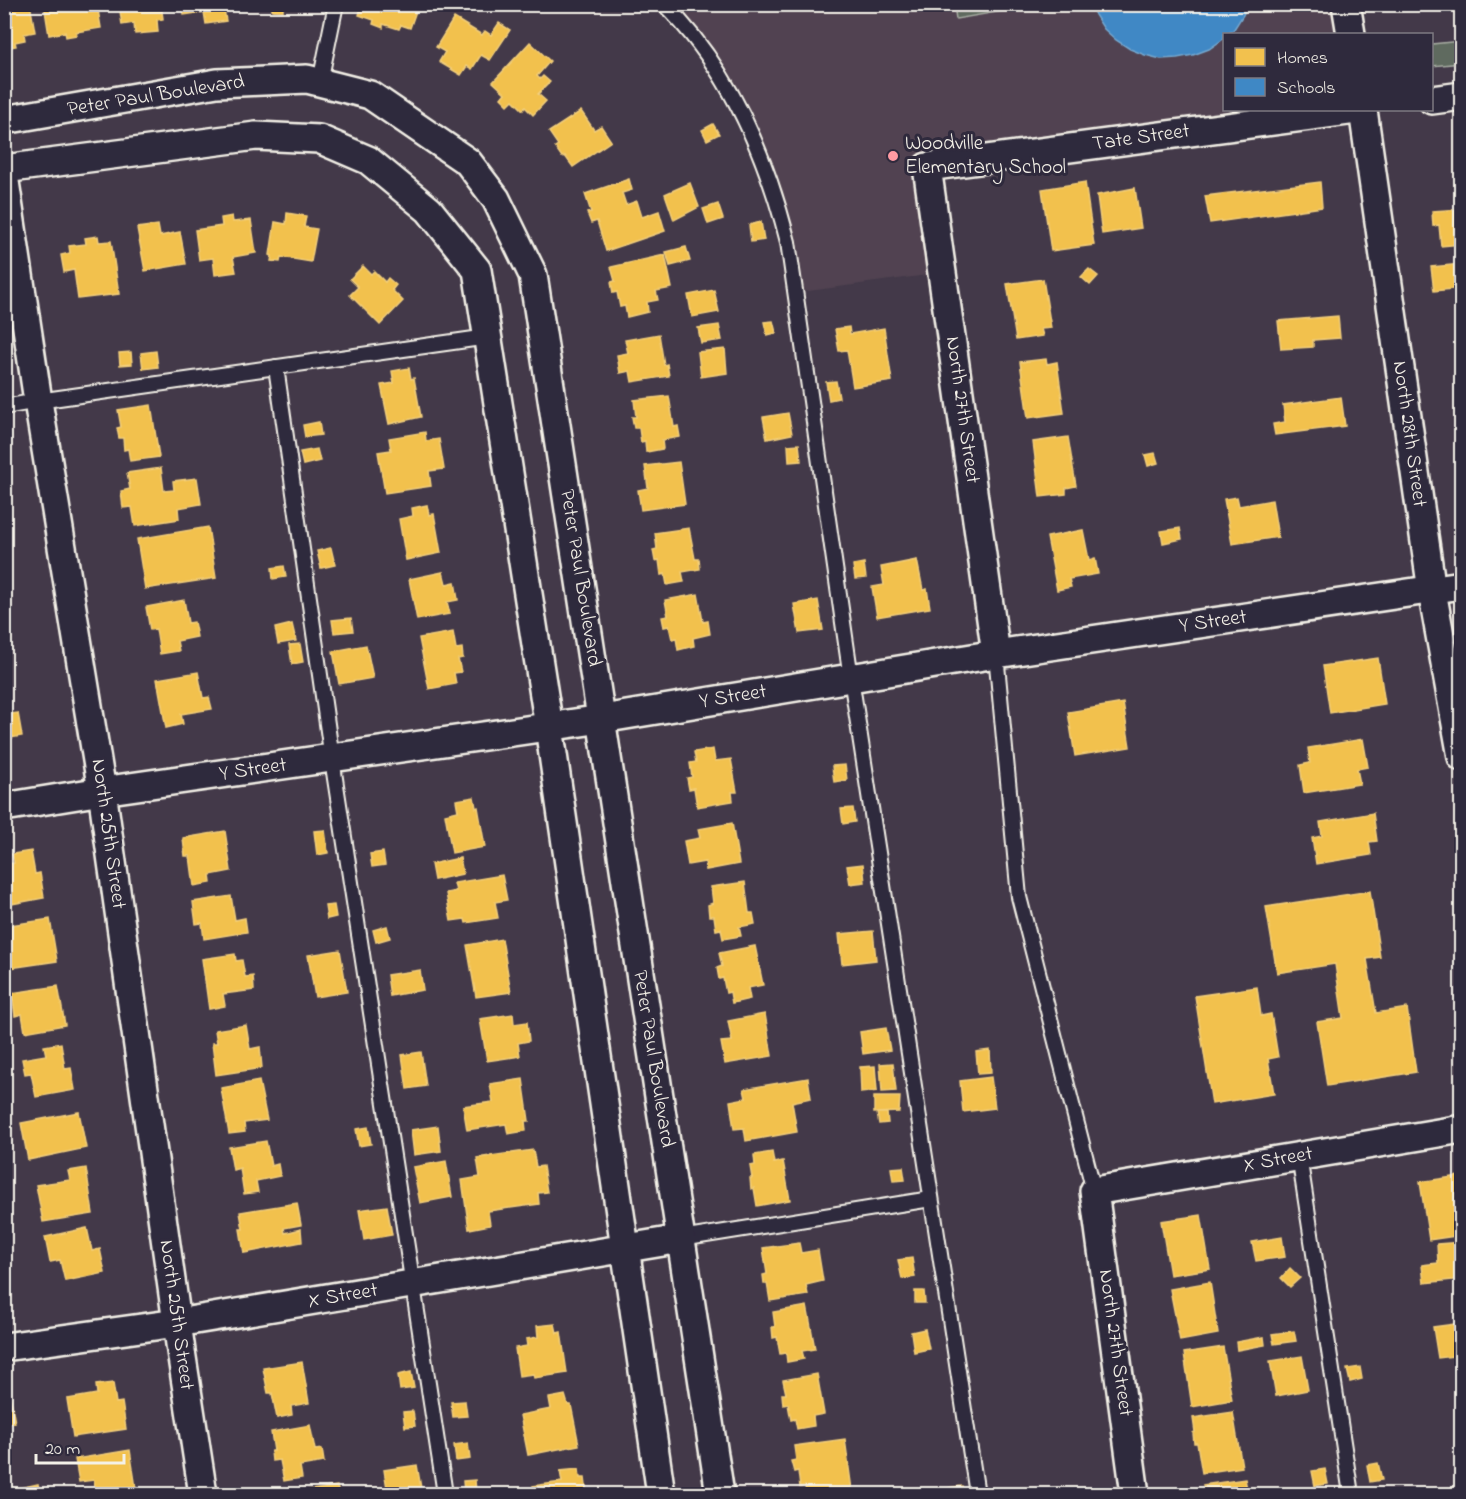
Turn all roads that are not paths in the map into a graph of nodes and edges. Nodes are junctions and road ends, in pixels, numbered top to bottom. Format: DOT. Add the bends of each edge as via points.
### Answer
graph roads {
  1 [pos="336,4"];
  2 [pos="664,4"];
  3 [pos="1346,4"];
  4 [pos="1351,33"];
  5 [pos="320,82"];
  6 [pos="1461,96"];
  7 [pos="1433,100"];
  8 [pos="1348,111"];
  9 [pos="1363,111"];
  10 [pos="4,120"];
  11 [pos="927,167"];
  12 [pos="4,169"];
  13 [pos="4,175"];
  14 [pos="488,337"];
  15 [pos="276,367"];
  16 [pos="38,401"];
  17 [pos="4,407"];
  18 [pos="1461,585"];
  19 [pos="1432,591"];
  20 [pos="996,654"];
  21 [pos="851,678"];
  22 [pos="602,719"];
  23 [pos="549,727"];
  24 [pos="1461,758"];
  25 [pos="332,759"];
  26 [pos="102,791"];
  27 [pos="4,807"];
  28 [pos="1461,1129"];
  29 [pos="1299,1156"];
  30 [pos="1094,1191"];
  31 [pos="931,1198"];
  32 [pos="681,1239"];
  33 [pos="626,1248"];
  34 [pos="413,1284"];
  35 [pos="177,1323"];
  36 [pos="4,1347"];
  37 [pos="203,1494"];
  38 [pos="445,1494"];
  39 [pos="662,1494"];
  40 [pos="720,1494"];
  41 [pos="977,1494"];
  42 [pos="1135,1494"];
  43 [pos="1351,1494"];
  1 -- 5 [label="lane"];
  2 -- 21 [label="lane" via="688,29 735,100 780,209 796,292"];
  3 -- 4 [label="street"];
  5 -- 10 [label="street, Peter Paul Boulevard" via="307,79 217,83"];
  5 -- 22 [label="street, Peter Paul Boulevard" via="370,95 468,162 496,199 533,275"];
  6 -- 7 [label="street"];
  8 -- 11 [label="street, Tate Street"];
  9 -- 19 [label="street, North 28th Street"];
  11 -- 20 [label="street, North 27th Street"];
  12 -- 14 [label="street" via="256,136 319,139 368,160 429,210 477,270"];
  13 -- 16 [label="street, North 25th Street"];
  14 -- 15 [label="lane"];
  14 -- 23 [label="street"];
  15 -- 16 [label="lane"];
  15 -- 25 [label="lane"];
  16 -- 17 [label="lane"];
  16 -- 26 [label="street, North 25th Street"];
  18 -- 19 [label="street, Y Street"];
  19 -- 20 [label="street, Y Street"];
  19 -- 24 [label="street, North 28th Street"];
  20 -- 21 [label="street, Y Street"];
  20 -- 30 [label="lane" via="1019,897"];
  21 -- 22 [label="street, Y Street"];
  21 -- 31 [label="lane"];
  22 -- 23 [label="street, Y Street"];
  22 -- 32 [label="street, Peter Paul Boulevard"];
  23 -- 25 [label="street, Y Street"];
  23 -- 33 [label="street"];
  25 -- 26 [label="street, Y Street"];
  25 -- 34 [label="lane"];
  26 -- 27 [label="street, Y Street"];
  26 -- 35 [label="street, North 25th Street"];
  28 -- 29 [label="street, X Street"];
  29 -- 30 [label="street, X Street"];
  29 -- 43 [label="lane"];
  30 -- 42 [label="street, North 27th Street"];
  31 -- 32 [label="lane"];
  31 -- 41 [label="lane"];
  32 -- 33 [label="street, X Street"];
  32 -- 40 [label="street, Peter Paul Boulevard"];
  33 -- 34 [label="street, X Street"];
  33 -- 39 [label="street"];
  34 -- 35 [label="street, X Street"];
  34 -- 38 [label="lane"];
  35 -- 36 [label="street, X Street"];
  35 -- 37 [label="street, North 25th Street"];
}
